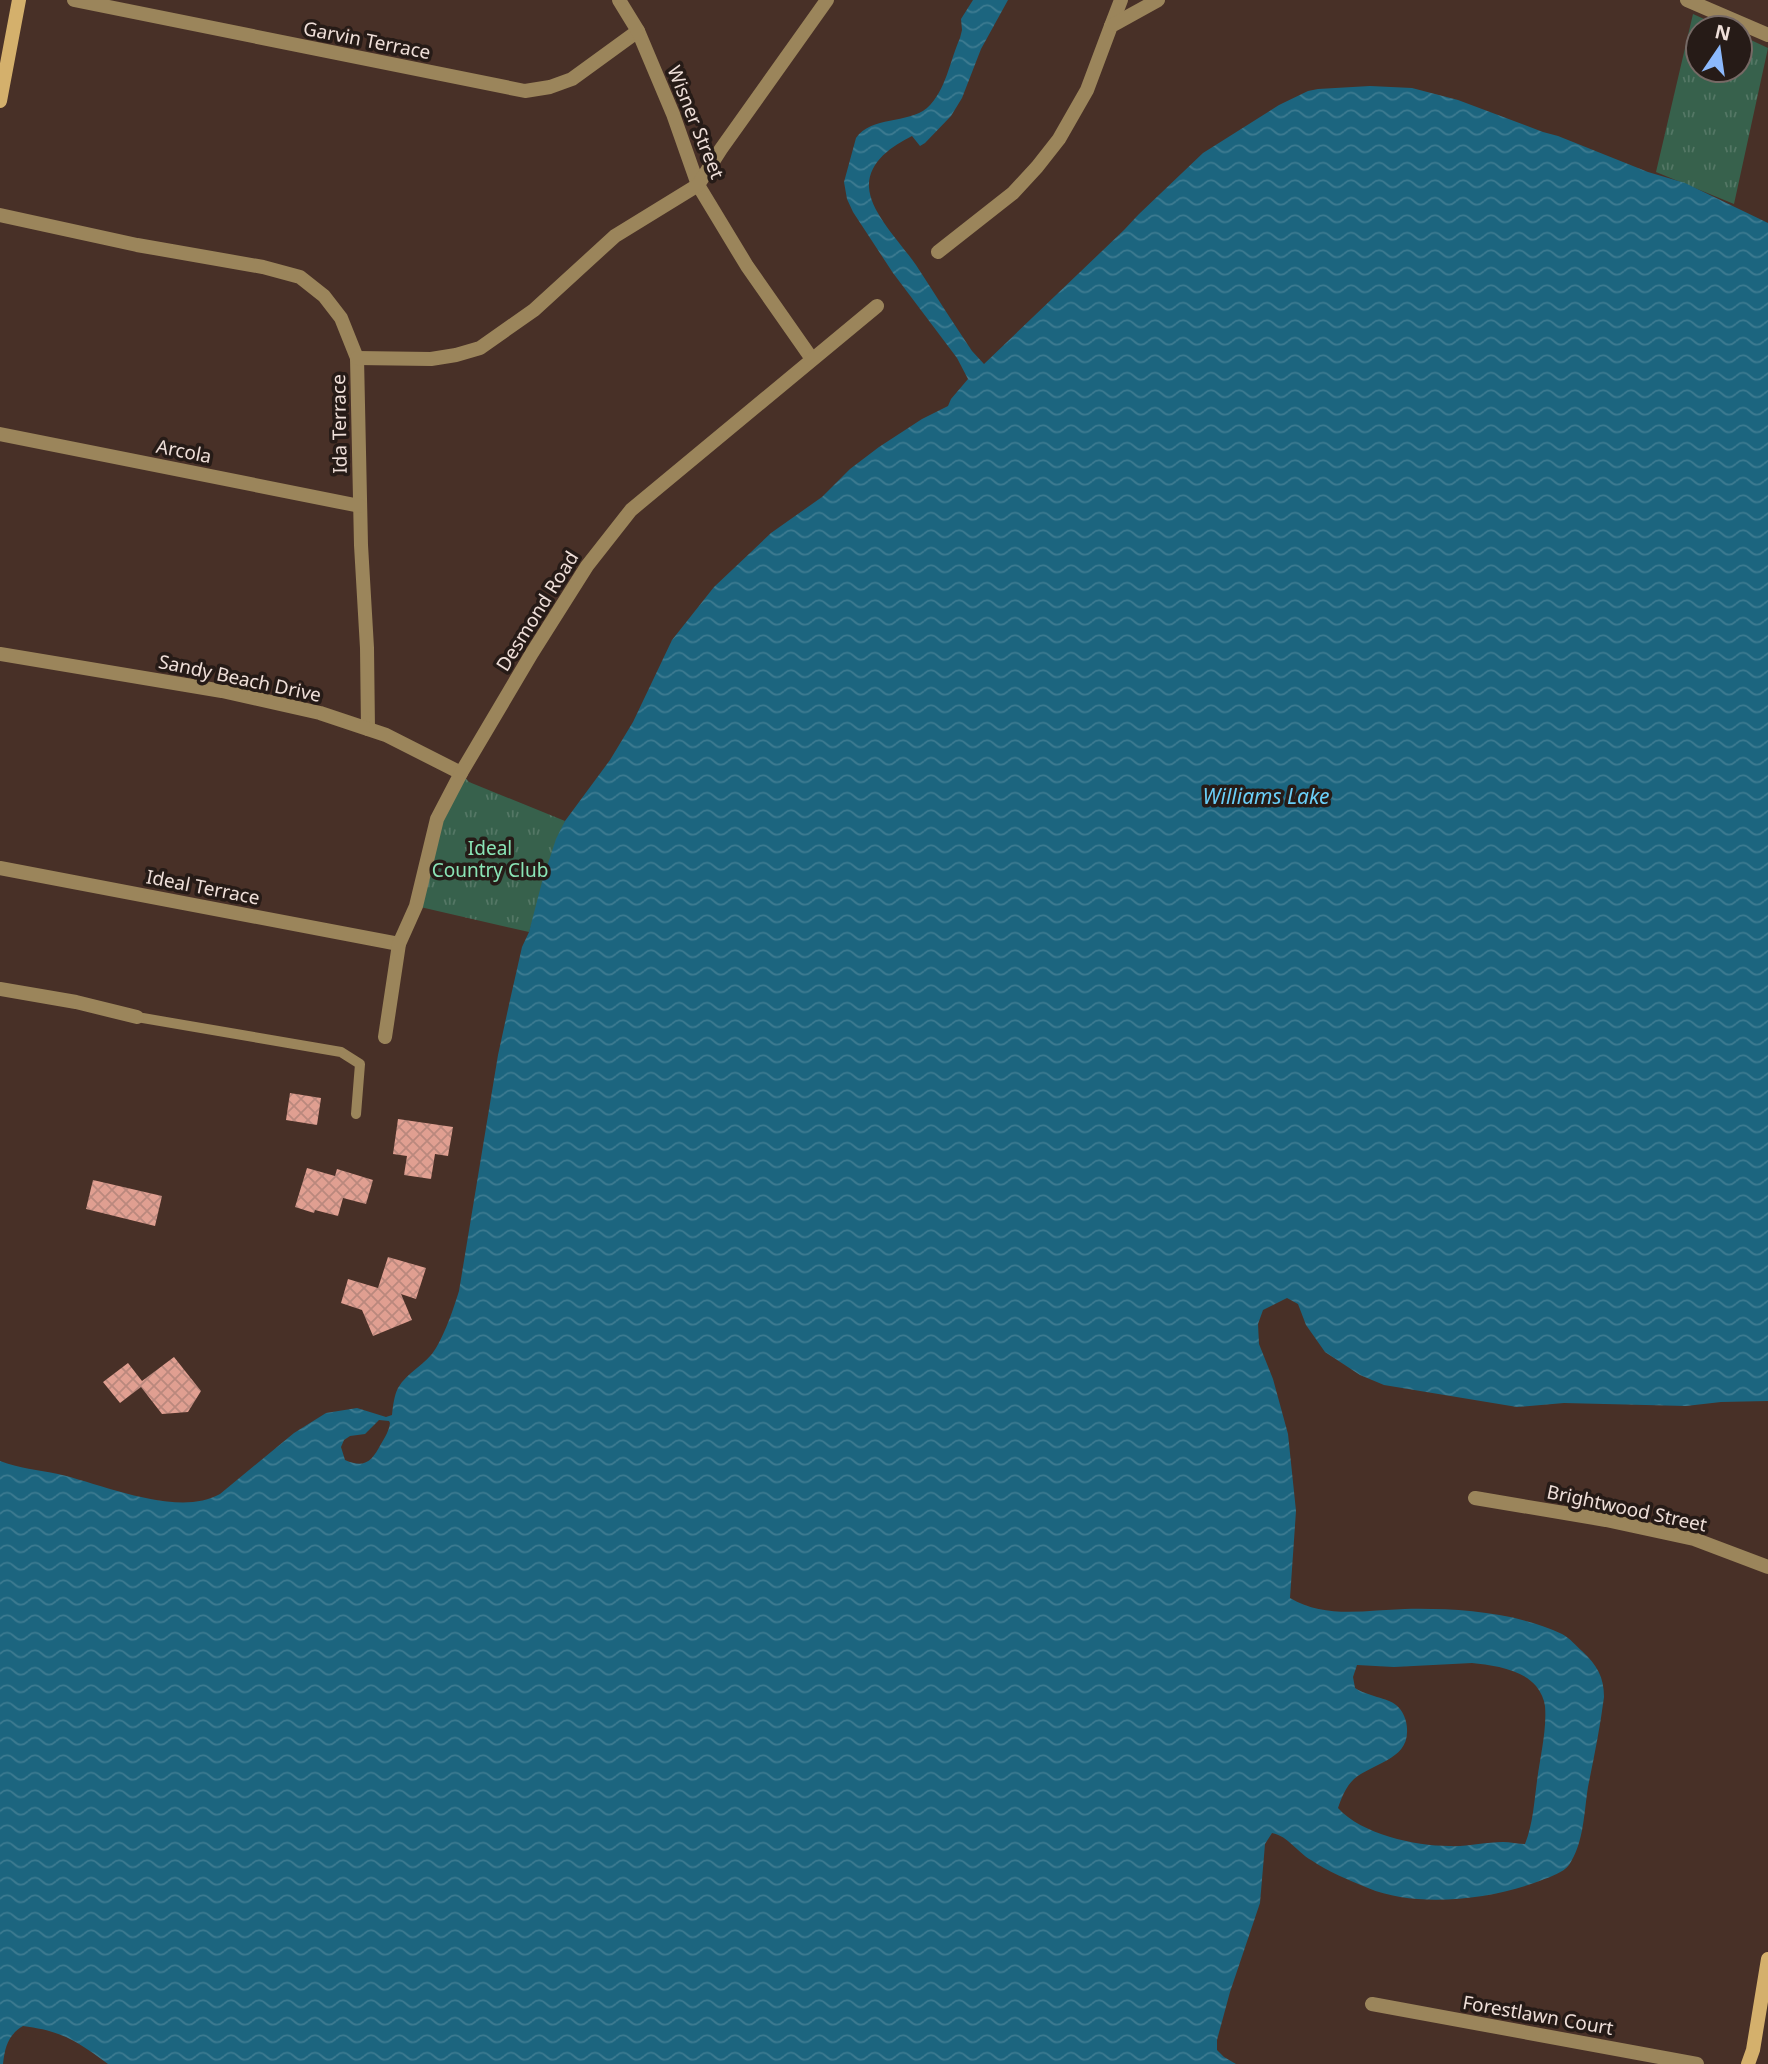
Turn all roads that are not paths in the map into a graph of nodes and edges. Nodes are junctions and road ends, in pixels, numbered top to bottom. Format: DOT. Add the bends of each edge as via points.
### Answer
graph roads {
  1 [pos="19,0"];
  2 [pos="74,0"];
  3 [pos="619,0"];
  4 [pos="827,0"];
  5 [pos="1121,0"];
  6 [pos="1158,0"];
  7 [pos="1687,0"];
  8 [pos="1111,26"];
  9 [pos="638,31"];
  10 [pos="1768,35"];
  11 [pos="0,101"];
  12 [pos="698,185"];
  13 [pos="0,215"];
  14 [pos="938,252"];
  15 [pos="877,306"];
  16 [pos="357,358"];
  17 [pos="812,359"];
  18 [pos="0,434"];
  19 [pos="360,506"];
  20 [pos="0,654"];
  21 [pos="368,729"];
  22 [pos="461,773"];
  23 [pos="0,868"];
  24 [pos="399,944"];
  25 [pos="0,989"];
  26 [pos="137,1017"];
  27 [pos="385,1037"];
  28 [pos="356,1114"];
  29 [pos="1475,1498"];
  30 [pos="1768,1567"];
  31 [pos="1768,1959"];
  32 [pos="1372,2004"];
  33 [pos="1697,2064"];
  34 [pos="1748,2064"];
  1 -- 11 [label="street"];
  2 -- 9 [label="street, Garvin Terrace" via="525,91 572,79"];
  3 -- 9 [label="street, Wisner Street"];
  4 -- 12 [label="street"];
  5 -- 8 [label="street"];
  6 -- 8 [label="street"];
  7 -- 10 [label="street"];
  8 -- 14 [label="street" via="1087,90 1059,139 1013,193"];
  9 -- 12 [label="street, Wisner Street"];
  12 -- 16 [label="street" via="615,236 534,310 480,348 431,359"];
  12 -- 17 [label="street, Wisner Street"];
  13 -- 16 [label="street, Ida Terrace" via="300,277 324,296 341,318"];
  15 -- 17 [label="street, Desmond Road"];
  16 -- 19 [label="street, Ida Terrace"];
  17 -- 22 [label="street, Desmond Road" via="631,510 580,576"];
  18 -- 19 [label="street, Arcola"];
  19 -- 21 [label="street, Ida Terrace"];
  20 -- 21 [label="street, Sandy Beach Drive" via="222,691"];
  21 -- 22 [label="street, Sandy Beach Drive"];
  22 -- 24 [label="street, Desmond Road" via="438,819 416,906"];
  23 -- 24 [label="street, Ideal Terrace"];
  24 -- 27 [label="street, Desmond Road"];
  25 -- 26 [label="street"];
  26 -- 28 [label="lane" via="341,1052 360,1064"];
  29 -- 30 [label="street, Brightwood Street" via="1694,1539"];
  31 -- 34 [label="street"];
  32 -- 33 [label="street, Forestlawn Court"];
}
